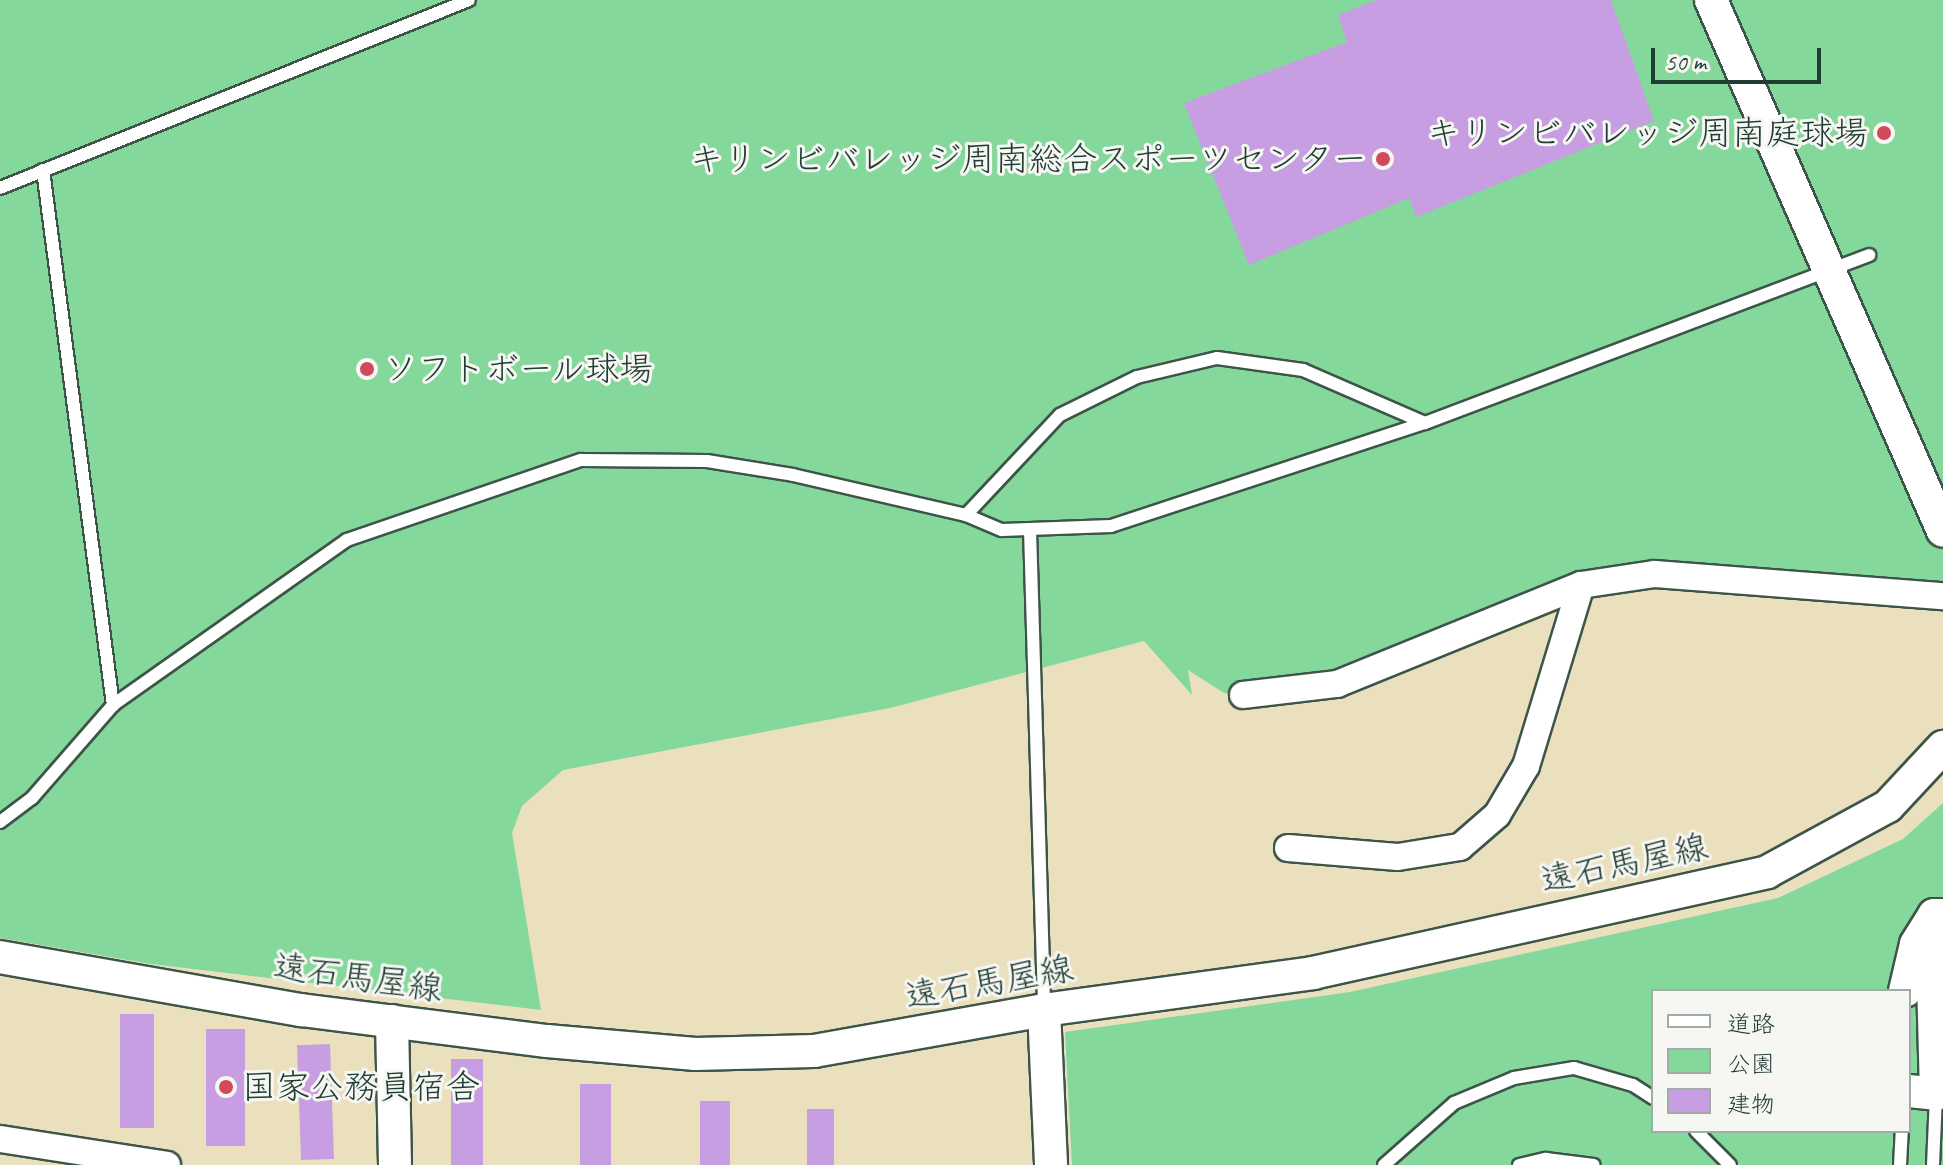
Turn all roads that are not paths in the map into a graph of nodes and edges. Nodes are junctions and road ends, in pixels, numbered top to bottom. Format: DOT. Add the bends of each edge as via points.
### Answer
graph roads {
  1 [pos="469,0"];
  2 [pos="1711,0"];
  3 [pos="43,170"];
  4 [pos="0,188"];
  5 [pos="1869,255"];
  6 [pos="1831,270"];
  7 [pos="1425,423"];
  8 [pos="966,515"];
  9 [pos="1030,530"];
  10 [pos="1943,531"];
  11 [pos="1581,585"];
  12 [pos="1943,596"];
  13 [pos="1243,695"];
  14 [pos="113,705"];
  15 [pos="1943,747"];
  16 [pos="0,822"];
  17 [pos="1288,848"];
  18 [pos="1943,915"];
  19 [pos="1943,943"];
  20 [pos="0,957"];
  21 [pos="1905,989"];
  22 [pos="1044,1010"];
  23 [pos="392,1021"];
  24 [pos="1923,1093"];
  25 [pos="1651,1097"];
  26 [pos="1698,1133"];
  27 [pos="1902,1133"];
  28 [pos="0,1139"];
  29 [pos="72,1158"];
  30 [pos="167,1165"];
  31 [pos="395,1165"];
  32 [pos="1051,1165"];
  33 [pos="1384,1165"];
  34 [pos="1519,1165"];
  35 [pos="1594,1165"];
  36 [pos="1730,1165"];
  37 [pos="1900,1165"];
  38 [pos="1933,1165"];
  1 -- 3 [label="lane"];
  2 -- 6 [label="street"];
  3 -- 4 [label="lane"];
  3 -- 14 [label="lane"];
  5 -- 6 [label="lane"];
  6 -- 7 [label="lane"];
  6 -- 10 [label="street"];
  7 -- 8 [label="lane" via="1303,370 1217,358 1137,377 1060,415"];
  7 -- 9 [label="lane" via="1111,526"];
  8 -- 9 [label="lane" via="1002,530"];
  8 -- 14 [label="lane" via="707,461 581,460 347,540"];
  9 -- 22 [label="lane"];
  11 -- 12 [label="street" via="1655,574"];
  11 -- 13 [label="street" via="1337,684"];
  11 -- 17 [label="street" via="1526,766 1497,815 1460,847 1398,857"];
  14 -- 16 [label="lane" via="32,798"];
  15 -- 22 [label="street, 遠石馬屋線" via="1888,806 1767,872 1313,973"];
  18 -- 21 [label="street" via="1934,915 1916,944"];
  19 -- 24 [label="street" via="1933,981"];
  20 -- 23 [label="street, 遠石馬屋線"];
  22 -- 23 [label="street, 遠石馬屋線" via="814,1051 695,1054"];
  22 -- 32 [label="street"];
  23 -- 31 [label="street"];
  24 -- 38 [label="lane"];
  25 -- 33 [label="lane" via="1633,1085 1574,1068 1514,1078 1454,1103"];
  26 -- 36 [label="lane"];
  27 -- 37 [label="lane"];
  28 -- 29 [label="street"];
  29 -- 30 [label="street"];
  34 -- 35 [label="lane" via="1546,1159"];
}
